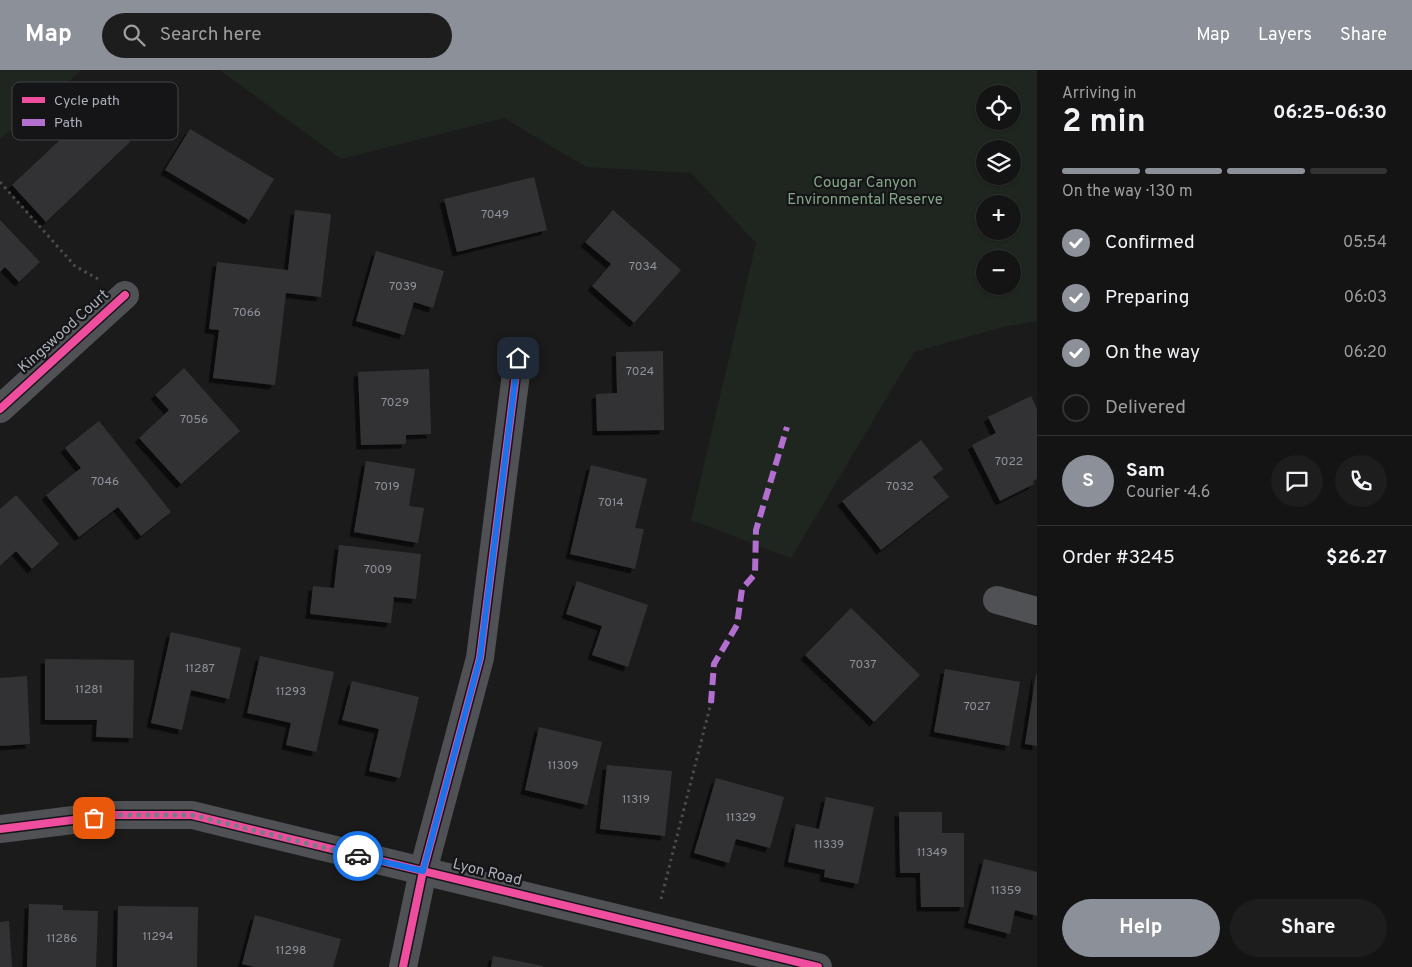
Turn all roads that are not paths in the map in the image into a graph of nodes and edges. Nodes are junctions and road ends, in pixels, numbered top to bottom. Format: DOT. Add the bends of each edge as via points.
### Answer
graph roads {
  1 [pos="125,295"];
  2 [pos="518,358"];
  3 [pos="0,409"];
  4 [pos="997,600"];
  5 [pos="1037,611"];
  6 [pos="0,829"];
  7 [pos="423,871"];
  8 [pos="403,967"];
  9 [pos="818,967"];
  1 -- 3 [label="street, Kingswood Court"];
  2 -- 7 [label="street" via="480,658"];
  4 -- 5 [label="street"];
  6 -- 7 [label="street, Lyon Road" via="113,815 192,815"];
  7 -- 8 [label="street"];
  7 -- 9 [label="street, Lyon Road"];
}
